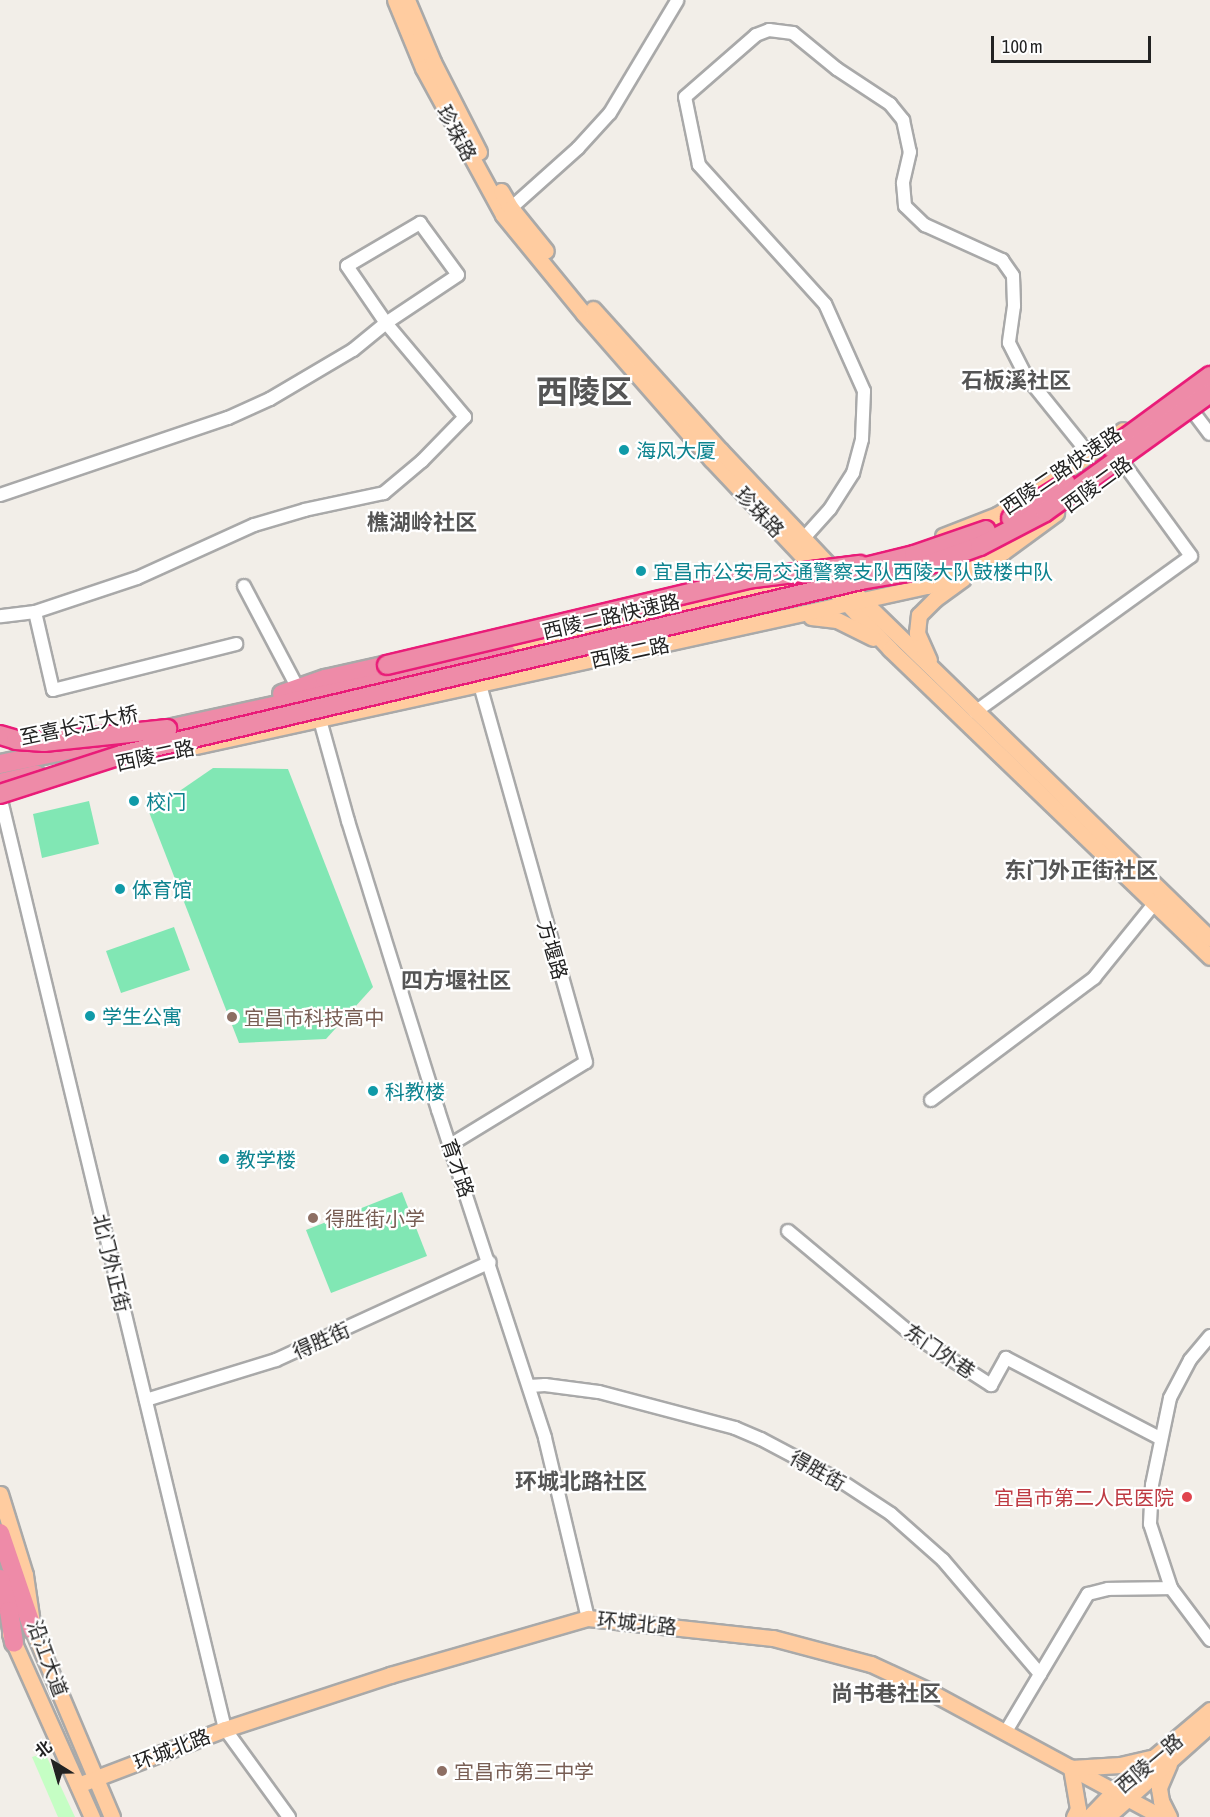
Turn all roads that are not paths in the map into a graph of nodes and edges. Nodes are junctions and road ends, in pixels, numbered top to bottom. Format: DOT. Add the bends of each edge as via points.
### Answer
graph roads {
  1 [pos="394,0"];
  2 [pos="406,0"];
  3 [pos="677,1"];
  4 [pos="511,208"];
  5 [pos="386,323"];
  6 [pos="1210,366"];
  7 [pos="1210,376"];
  8 [pos="1210,393"];
  9 [pos="1210,401"];
  10 [pos="1194,413"];
  11 [pos="1210,435"];
  12 [pos="1089,454"];
  13 [pos="1124,464"];
  14 [pos="0,495"];
  15 [pos="803,539"];
  16 [pos="1003,552"];
  17 [pos="880,563"];
  18 [pos="825,572"];
  19 [pos="244,586"];
  20 [pos="855,603"];
  21 [pos="35,612"];
  22 [pos="0,615"];
  23 [pos="800,615"];
  24 [pos="236,644"];
  25 [pos="890,649"];
  26 [pos="480,685"];
  27 [pos="299,690"];
  28 [pos="955,693"];
  29 [pos="267,698"];
  30 [pos="975,712"];
  31 [pos="320,720"];
  32 [pos="167,729"];
  33 [pos="0,735"];
  34 [pos="121,755"];
  35 [pos="0,762"];
  36 [pos="0,783"];
  37 [pos="0,788"];
  38 [pos="0,795"];
  39 [pos="1154,904"];
  40 [pos="1210,939"];
  41 [pos="1210,957"];
  42 [pos="931,1100"];
  43 [pos="450,1145"];
  44 [pos="788,1232"];
  45 [pos="490,1262"];
  46 [pos="1210,1336"];
  47 [pos="530,1386"];
  48 [pos="146,1400"];
  49 [pos="1160,1437"];
  50 [pos="0,1494"];
  51 [pos="0,1533"];
  52 [pos="0,1579"];
  53 [pos="1172,1588"];
  54 [pos="5,1611"];
  55 [pos="588,1618"];
  56 [pos="33,1630"];
  57 [pos="1210,1640"];
  58 [pos="14,1643"];
  59 [pos="1040,1674"];
  60 [pos="1210,1710"];
  61 [pos="1210,1725"];
  62 [pos="225,1729"];
  63 [pos="1005,1733"];
  64 [pos="1167,1756"];
  65 [pos="1071,1768"];
  66 [pos="95,1778"];
  67 [pos="78,1785"];
  68 [pos="1122,1794"];
  69 [pos="93,1817"];
  70 [pos="112,1817"];
  71 [pos="290,1817"];
  72 [pos="1074,1817"];
  73 [pos="1089,1817"];
  74 [pos="1107,1817"];
  75 [pos="1162,1817"];
  76 [pos="1170,1817"];
  1 -- 18 [label="main road, 珍珠路" via="423,68 503,215 703,450"];
  2 -- 4 [label="main road, 珍珠路" via="433,62"];
  3 -- 4 [label="street" via="610,113 578,148"];
  4 -- 15 [label="main road, 珍珠路" via="593,309"];
  5 -- 5 [label="street" via="347,266 420,223 458,275"];
  5 -- 14 [label="street" via="353,350 270,399"];
  5 -- 21 [label="street" via="465,417 384,493 254,525 137,578"];
  6 -- 12 [label="main road, 西陵二路"];
  7 -- 17 [label="highway, 西陵二路快速路, bridge" via="1060,487 1010,519 955,542"];
  8 -- 34 [label="highway, 西陵二路快速路, bridge" via="1046,512 980,546 908,572"];
  9 -- 10 [label="main road, 西陵二路"];
  10 -- 11 [label="street"];
  10 -- 13 [label="main road, 西陵二路"];
  12 -- 15 [label="street" via="1026,376 1009,343 1013,276 1002,260 925,225 906,206 903,183 910,152 903,120 890,104 837,69 793,33 769,30 756,35 685,97 699,165 825,304 864,391 862,439 853,473 830,509"];
  12 -- 18 [label="main road, 西陵二路" via="997,515 909,549"];
  13 -- 16 [label="main road, 西陵二路"];
  13 -- 30 [label="street" via="1191,556"];
  15 -- 18 [label="main road, 珍珠路"];
  16 -- 20 [label="main road, 西陵二路" via="951,578"];
  16 -- 28 [label="main road" via="935,599 919,615 917,633 924,652"];
  17 -- 27 [label="highway, bridge" via="747,579 325,679"];
  17 -- 32 [label="highway, 西陵二路快速路, bridge" via="615,631"];
  18 -- 20 [label="main road, 珍珠路"];
  18 -- 27 [label="main road, 西陵二路"];
  19 -- 27 [label="street"];
  20 -- 23 [label="main road, 西陵二路"];
  20 -- 25 [label="main road, 珍珠路"];
  20 -- 28 [label="main road, 珍珠路"];
  21 -- 22 [label="street"];
  21 -- 24 [label="street" via="53,690"];
  23 -- 25 [label="main road" via="837,620"];
  23 -- 26 [label="main road, 西陵二路"];
  25 -- 39 [label="main road, 珍珠路"];
  26 -- 31 [label="main road, 西陵二路"];
  26 -- 43 [label="street, 方堰路" via="586,1062"];
  27 -- 29 [label="highway"];
  28 -- 30 [label="main road, 珍珠路"];
  29 -- 35 [label="main road, 西陵二路"];
  30 -- 40 [label="main road, 珍珠路"];
  31 -- 37 [label="main road, 西陵二路"];
  31 -- 43 [label="street, 育才路"];
  32 -- 33 [label="highway, bridge" via="44,742"];
  32 -- 35 [label="highway, 至喜长江大桥, bridge"];
  34 -- 36 [label="highway, 至喜长江大桥, bridge"];
  34 -- 38 [label="highway, bridge"];
  38 -- 48 [label="street, 北门外正街"];
  39 -- 41 [label="main road, 珍珠路"];
  39 -- 42 [label="street" via="1094,978"];
  43 -- 45 [label="street, 育才路"];
  44 -- 49 [label="street, 东门外巷" via="909,1332 991,1385 1006,1358"];
  45 -- 47 [label="street, 育才路"];
  45 -- 48 [label="street, 得胜街" via="276,1360"];
  46 -- 49 [label="street" via="1190,1360 1170,1398"];
  47 -- 55 [label="street, 育才路"];
  47 -- 59 [label="street, 得胜街" via="599,1392 735,1428 844,1483 891,1515 944,1560"];
  48 -- 62 [label="street, 北门外正街"];
  49 -- 53 [label="street" via="1150,1524"];
  50 -- 56 [label="main road, 沿江大道" via="26,1575"];
  51 -- 56 [label="highway"];
  52 -- 54 [label="highway"];
  53 -- 57 [label="street"];
  53 -- 59 [label="street" via="1108,1589 1088,1594"];
  54 -- 58 [label="highway"];
  55 -- 62 [label="main road, 环城北路" via="390,1675"];
  55 -- 63 [label="main road, 环城北路" via="773,1638 871,1664"];
  56 -- 66 [label="main road, 沿江大道"];
  58 -- 67 [label="main road, 沿江大道"];
  59 -- 63 [label="street"];
  60 -- 64 [label="main road, 西陵一路"];
  61 -- 64 [label="main road, 西陵一路"];
  62 -- 66 [label="main road, 环城北路"];
  62 -- 71 [label="street"];
  63 -- 65 [label="main road, 环城北路"];
  64 -- 65 [label="main road" via="1100,1768"];
  64 -- 68 [label="main road, 西陵一路"];
  64 -- 76 [label="main road" via="1159,1788"];
  65 -- 68 [label="main road, 环城北路"];
  65 -- 72 [label="main road" via="1078,1809"];
  66 -- 67 [label="main road, 环城北路"];
  66 -- 70 [label="main road, 沿江大道"];
  67 -- 69 [label="main road, 沿江大道"];
  68 -- 73 [label="main road, 西陵一路"];
  68 -- 74 [label="main road, 西陵一路"];
  68 -- 75 [label="main road, 环城北路"];
}
